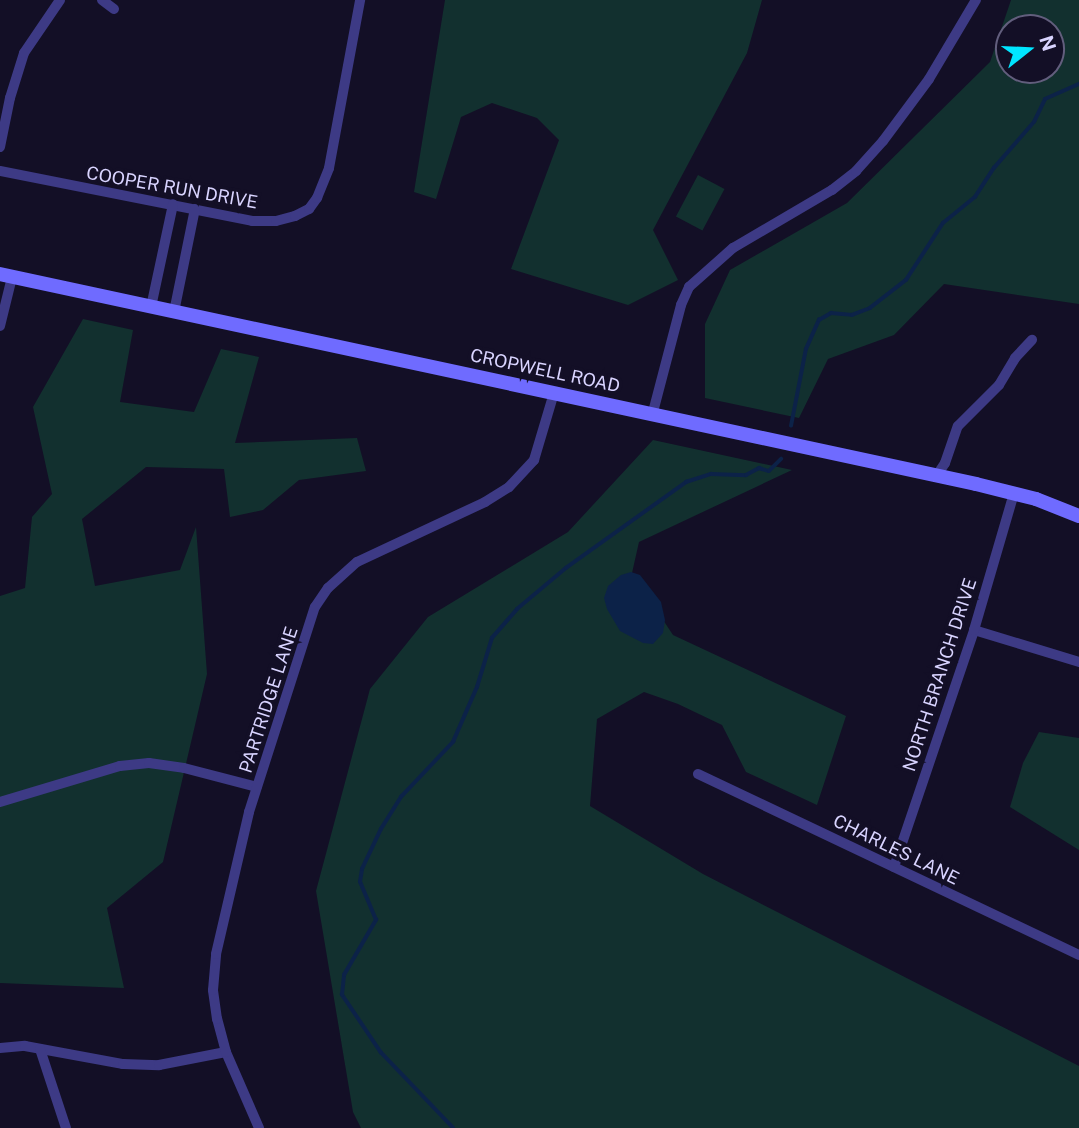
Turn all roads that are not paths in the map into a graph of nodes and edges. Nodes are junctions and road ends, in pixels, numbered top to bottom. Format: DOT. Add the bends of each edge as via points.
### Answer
graph roads {
  1 [pos="60,0"];
  2 [pos="102,0"];
  3 [pos="360,0"];
  4 [pos="976,0"];
  5 [pos="114,9"];
  6 [pos="0,147"];
  7 [pos="0,171"];
  8 [pos="173,204"];
  9 [pos="195,209"];
  10 [pos="6,275"];
  11 [pos="151,307"];
  12 [pos="174,312"];
  13 [pos="0,326"];
  14 [pos="1032,340"];
  15 [pos="554,393"];
  16 [pos="653,412"];
  17 [pos="937,475"];
  18 [pos="1014,493"];
  19 [pos="1079,516"];
  20 [pos="974,629"];
  21 [pos="1079,662"];
  22 [pos="698,774"];
  23 [pos="257,787"];
  24 [pos="0,802"];
  25 [pos="894,866"];
  26 [pos="1079,956"];
  27 [pos="0,1048"];
  28 [pos="40,1049"];
  29 [pos="226,1052"];
  30 [pos="66,1128"];
  31 [pos="259,1128"];
  1 -- 6 [label="street" via="24,52"];
  2 -- 5 [label="street"];
  3 -- 9 [label="street, COOPER RUN DRIVE" via="329,168 309,209 276,221"];
  4 -- 16 [label="street" via="929,79 856,171 733,248 689,287"];
  7 -- 8 [label="street, COOPER RUN DRIVE"];
  8 -- 9 [label="street, COOPER RUN DRIVE"];
  8 -- 11 [label="street"];
  9 -- 12 [label="street"];
  10 -- 11 [label="street, CROPWELL ROAD"];
  10 -- 13 [label="street"];
  11 -- 12 [label="street, CROPWELL ROAD"];
  12 -- 15 [label="street, CROPWELL ROAD"];
  14 -- 17 [label="street" via="999,385 958,426"];
  15 -- 16 [label="street, CROPWELL ROAD"];
  15 -- 23 [label="street, PARTRIDGE LANE" via="534,460 509,487 357,562 328,588 315,607"];
  16 -- 17 [label="street, CROPWELL ROAD"];
  17 -- 18 [label="street, CROPWELL ROAD"];
  18 -- 19 [label="street, CROPWELL ROAD"];
  18 -- 20 [label="street, NORTH BRANCH DRIVE"];
  20 -- 21 [label="street"];
  20 -- 25 [label="street, NORTH BRANCH DRIVE"];
  22 -- 25 [label="street, CHARLES LANE"];
  23 -- 24 [label="street" via="149,763 120,766"];
  23 -- 29 [label="street, PARTRIDGE LANE" via="216,954 213,990"];
  25 -- 26 [label="street, CHARLES LANE"];
  27 -- 28 [label="street"];
  28 -- 29 [label="street" via="159,1065"];
  28 -- 30 [label="street"];
  29 -- 31 [label="street, PARTRIDGE LANE"];
}
